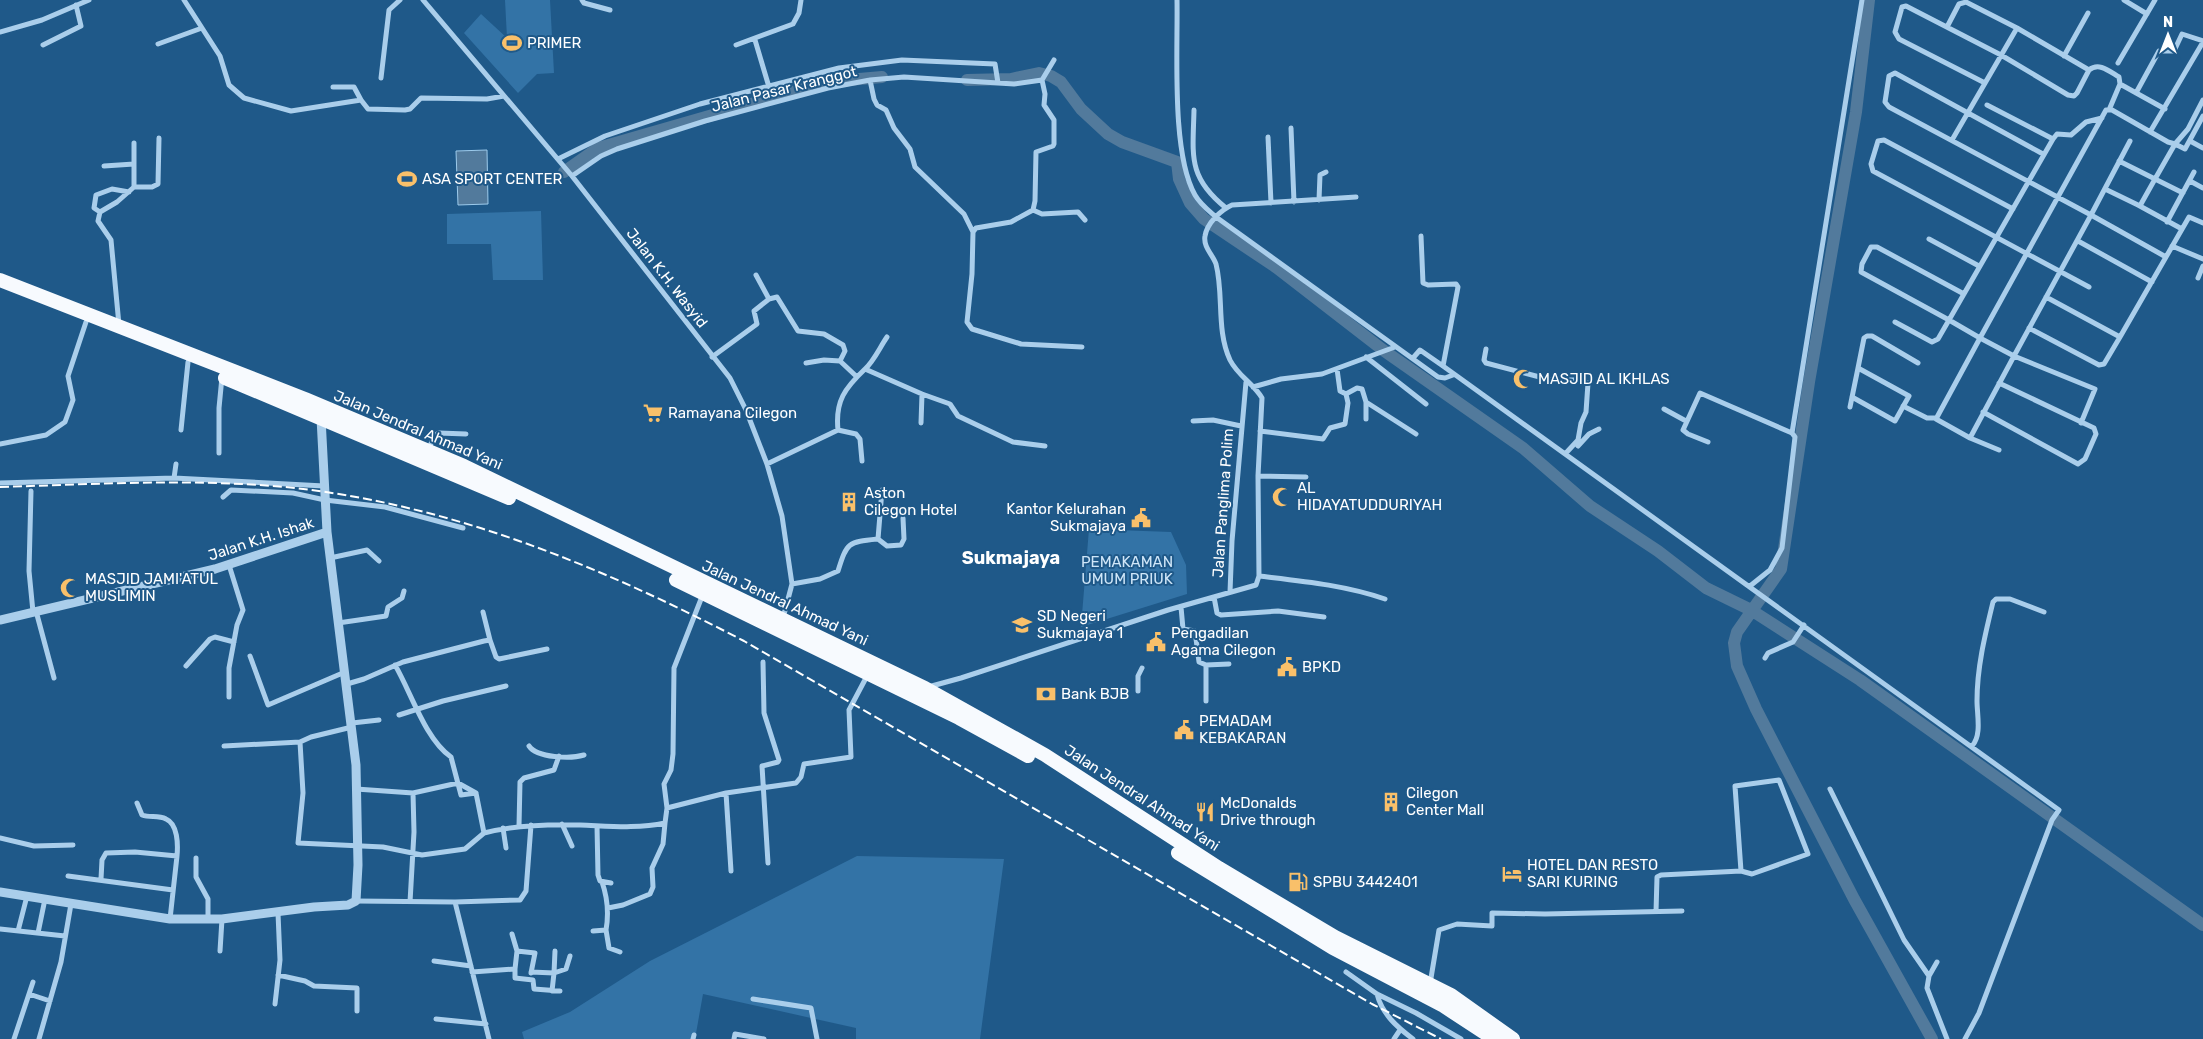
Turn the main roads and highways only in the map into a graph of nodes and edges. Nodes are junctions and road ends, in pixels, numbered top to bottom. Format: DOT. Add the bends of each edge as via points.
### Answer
graph roads {
  1 [pos="0,280"];
  2 [pos="0,289"];
  3 [pos="324,413"];
  4 [pos="1492,1037"];
  5 [pos="1511,1037"];
  1 -- 3 [label="highway, Jalan Jendral Ahmad Yani" via="119,325"];
  2 -- 3 [label="highway, Jalan Jendral Ahmad Yani" via="222,377"];
  3 -- 4 [label="highway, Jalan Jendral Ahmad Yani" via="502,494 998,739 1044,765 1226,884 1333,948 1442,1005"];
  3 -- 5 [label="highway, Jalan Jendral Ahmad Yani" via="428,450 925,688 1045,755 1219,868 1335,937 1474,1009"];
}
